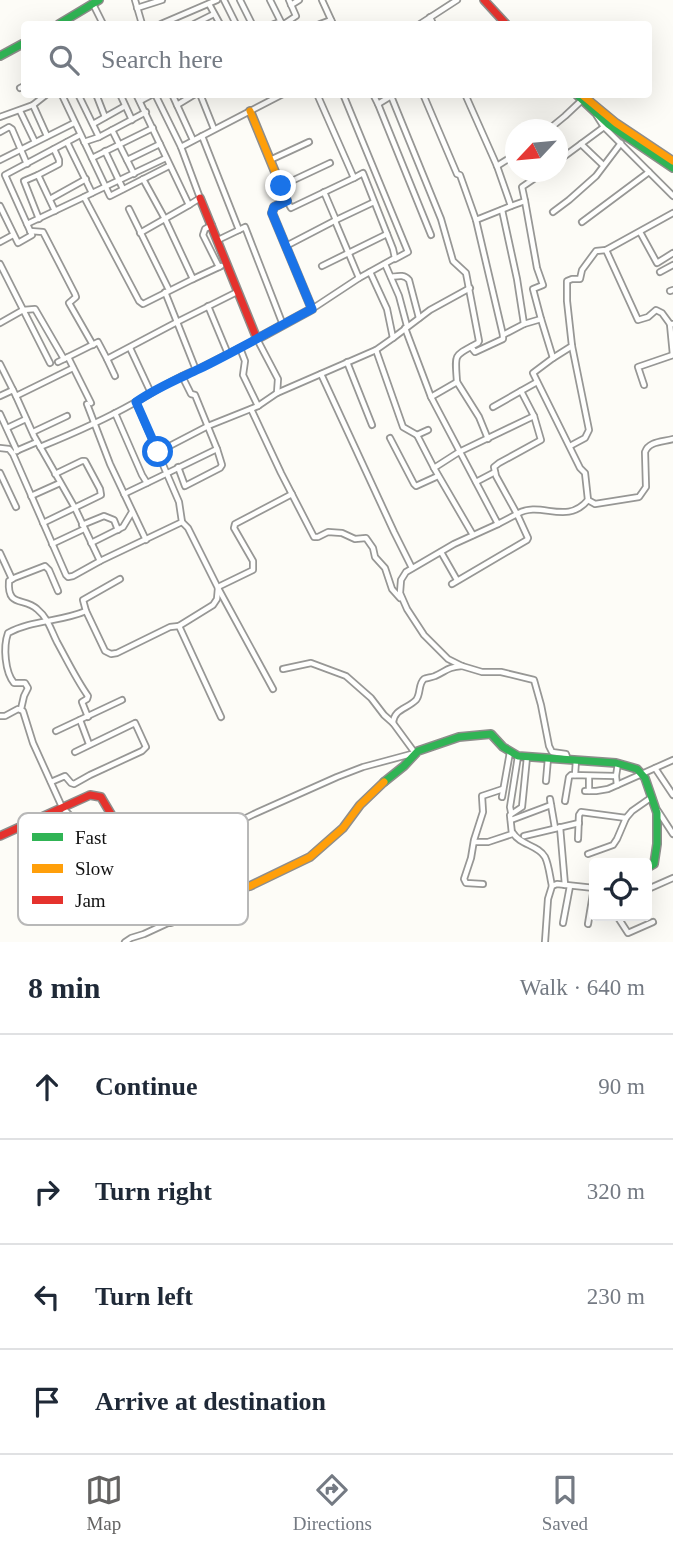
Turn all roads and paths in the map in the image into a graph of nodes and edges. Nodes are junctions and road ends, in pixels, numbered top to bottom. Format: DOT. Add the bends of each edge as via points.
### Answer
graph roads {
  1 [pos="162,0"];
  2 [pos="217,0"];
  3 [pos="240,0"];
  4 [pos="270,0"];
  5 [pos="299,0"];
  6 [pos="322,0"];
  7 [pos="457,0"];
  8 [pos="484,0"];
  9 [pos="94,1"];
  10 [pos="137,1"];
  11 [pos="227,1"];
  12 [pos="290,2"];
  13 [pos="209,4"];
  14 [pos="137,8"];
  15 [pos="214,14"];
  16 [pos="430,18"];
  17 [pos="57,21"];
  18 [pos="64,21"];
  19 [pos="102,21"];
  20 [pos="141,21"];
  21 [pos="172,21"];
  22 [pos="200,21"];
  23 [pos="218,21"];
  24 [pos="235,21"];
  25 [pos="250,21"];
  26 [pos="280,21"];
  27 [pos="287,21"];
  28 [pos="332,21"];
  29 [pos="425,21"];
  30 [pos="432,21"];
  31 [pos="503,21"];
  32 [pos="21,42"];
  33 [pos="21,43"];
  34 [pos="0,50"];
  35 [pos="0,56"];
  36 [pos="42,98"];
  37 [pos="63,98"];
  38 [pos="80,98"];
  39 [pos="98,98"];
  40 [pos="122,98"];
  41 [pos="138,98"];
  42 [pos="146,98"];
  43 [pos="156,98"];
  44 [pos="174,98"];
  45 [pos="190,98"];
  46 [pos="199,98"];
  47 [pos="275,98"];
  48 [pos="319,98"];
  49 [pos="345,98"];
  50 [pos="375,98"];
  51 [pos="387,98"];
  52 [pos="392,98"];
  53 [pos="426,98"];
  54 [pos="467,98"];
  55 [pos="578,98"];
  56 [pos="582,98"];
  57 [pos="583,98"];
  58 [pos="140,101"];
  59 [pos="378,104"];
  60 [pos="33,105"];
  61 [pos="177,105"];
  62 [pos="125,106"];
  63 [pos="593,110"];
  64 [pos="20,111"];
  65 [pos="250,111"];
  66 [pos="146,112"];
  67 [pos="0,117"];
  68 [pos="105,117"];
  69 [pos="561,119"];
  70 [pos="132,120"];
  71 [pos="74,123"];
  72 [pos="93,124"];
  73 [pos="604,127"];
  74 [pos="153,128"];
  75 [pos="112,130"];
  76 [pos="214,130"];
  77 [pos="0,132"];
  78 [pos="80,135"];
  79 [pos="47,136"];
  80 [pos="202,136"];
  81 [pos="99,137"];
  82 [pos="193,140"];
  83 [pos="35,142"];
  84 [pos="67,142"];
  85 [pos="84,142"];
  86 [pos="309,142"];
  87 [pos="621,143"];
  88 [pos="119,144"];
  89 [pos="160,144"];
  90 [pos="581,144"];
  91 [pos="181,147"];
  92 [pos="21,149"];
  93 [pos="54,149"];
  94 [pos="105,152"];
  95 [pos="568,154"];
  96 [pos="662,156"];
  97 [pos="92,158"];
  98 [pos="166,158"];
  99 [pos="0,160"];
  100 [pos="127,160"];
  101 [pos="270,160"];
  102 [pos="505,161"];
  103 [pos="673,161"];
  104 [pos="27,163"];
  105 [pos="330,163"];
  106 [pos="603,165"];
  107 [pos="169,166"];
  108 [pos="497,166"];
  109 [pos="673,167"];
  110 [pos="649,172"];
  111 [pos="134,174"];
  112 [pos="38,175"];
  113 [pos="3,176"];
  114 [pos="354,178"];
  115 [pos="86,179"];
  116 [pos="143,179"];
  117 [pos="119,181"];
  118 [pos="529,182"];
  119 [pos="281,186"];
  120 [pos="105,187"];
  121 [pos="123,189"];
  122 [pos="324,192"];
  123 [pos="92,193"];
  124 [pos="673,196"];
  125 [pos="84,197"];
  126 [pos="50,198"];
  127 [pos="200,198"];
  128 [pos="287,201"];
  129 [pos="525,201"];
  130 [pos="374,202"];
  131 [pos="189,205"];
  132 [pos="0,206"];
  133 [pos="511,206"];
  134 [pos="129,209"];
  135 [pos="502,210"];
  136 [pos="55,211"];
  137 [pos="552,212"];
  138 [pos="673,213"];
  139 [pos="39,219"];
  140 [pos="165,219"];
  141 [pos="336,220"];
  142 [pos="476,220"];
  143 [pos="582,222"];
  144 [pos="27,224"];
  145 [pos="212,225"];
  146 [pos="239,230"];
  147 [pos="30,231"];
  148 [pos="640,232"];
  149 [pos="141,233"];
  150 [pos="387,234"];
  151 [pos="13,235"];
  152 [pos="431,235"];
  153 [pos="218,240"];
  154 [pos="0,242"];
  155 [pos="286,246"];
  156 [pos="606,250"];
  157 [pos="348,253"];
  158 [pos="673,253"];
  159 [pos="394,260"];
  160 [pos="0,264"];
  161 [pos="385,264"];
  162 [pos="223,265"];
  163 [pos="673,265"];
  164 [pos="322,266"];
  165 [pos="370,272"];
  166 [pos="660,272"];
  167 [pos="391,277"];
  168 [pos="359,278"];
  169 [pos="193,279"];
  170 [pos="470,289"];
  171 [pos="167,291"];
  172 [pos="237,292"];
  173 [pos="208,306"];
  174 [pos="312,309"];
  175 [pos="23,310"];
  176 [pos="419,318"];
  177 [pos="541,319"];
  178 [pos="177,322"];
  179 [pos="0,323"];
  180 [pos="524,324"];
  181 [pos="672,324"];
  182 [pos="283,325"];
  183 [pos="406,327"];
  184 [pos="503,335"];
  185 [pos="393,338"];
  186 [pos="257,339"];
  187 [pos="93,345"];
  188 [pos="572,346"];
  189 [pos="471,347"];
  190 [pos="130,348"];
  191 [pos="240,348"];
  192 [pos="376,350"];
  193 [pos="228,354"];
  194 [pos="673,355"];
  195 [pos="66,358"];
  196 [pos="553,358"];
  197 [pos="107,359"];
  198 [pos="58,362"];
  199 [pos="347,362"];
  200 [pos="0,363"];
  201 [pos="50,363"];
  202 [pos="72,368"];
  203 [pos="196,370"];
  204 [pos="321,374"];
  205 [pos="115,376"];
  206 [pos="182,376"];
  207 [pos="457,382"];
  208 [pos="537,382"];
  209 [pos="644,385"];
  210 [pos="521,391"];
  211 [pos="14,393"];
  212 [pos="151,393"];
  213 [pos="277,393"];
  214 [pos="0,396"];
  215 [pos="431,397"];
  216 [pos="136,402"];
  217 [pos="258,406"];
  218 [pos="493,407"];
  219 [pos="251,409"];
  220 [pos="115,413"];
  221 [pos="0,414"];
  222 [pos="67,415"];
  223 [pos="534,416"];
  224 [pos="26,419"];
  225 [pos="94,422"];
  226 [pos="372,425"];
  227 [pos="208,426"];
  228 [pos="6,428"];
  229 [pos="428,430"];
  230 [pos="32,432"];
  231 [pos="417,435"];
  232 [pos="390,438"];
  233 [pos="488,439"];
  234 [pos="673,439"];
  235 [pos="39,444"];
  236 [pos="570,446"];
  237 [pos="0,448"];
  238 [pos="217,449"];
  239 [pos="158,452"];
  240 [pos="460,452"];
  241 [pos="15,453"];
  242 [pos="178,467"];
  243 [pos="434,468"];
  244 [pos="495,472"];
  245 [pos="0,473"];
  246 [pos="167,473"];
  247 [pos="55,474"];
  248 [pos="438,476"];
  249 [pos="476,482"];
  250 [pos="60,483"];
  251 [pos="147,483"];
  252 [pos="292,494"];
  253 [pos="124,495"];
  254 [pos="31,496"];
  255 [pos="588,500"];
  256 [pos="16,507"];
  257 [pos="75,508"];
  258 [pos="132,512"];
  259 [pos="517,514"];
  260 [pos="182,522"];
  261 [pos="43,523"];
  262 [pos="498,524"];
  263 [pos="83,526"];
  264 [pos="118,530"];
  265 [pos="473,536"];
  266 [pos="146,540"];
  267 [pos="91,543"];
  268 [pos="52,544"];
  269 [pos="441,552"];
  270 [pos="0,553"];
  271 [pos="100,561"];
  272 [pos="412,568"];
  273 [pos="12,579"];
  274 [pos="120,579"];
  275 [pos="218,588"];
  276 [pos="58,591"];
  277 [pos="404,602"];
  278 [pos="86,611"];
  279 [pos="48,620"];
  280 [pos="179,626"];
  281 [pos="462,666"];
  282 [pos="283,669"];
  283 [pos="273,689"];
  284 [pos="122,700"];
  285 [pos="21,709"];
  286 [pos="0,716"];
  287 [pos="88,717"];
  288 [pos="221,717"];
  289 [pos="80,720"];
  290 [pos="393,723"];
  291 [pos="56,731"];
  292 [pos="89,744"];
  293 [pos="75,752"];
  294 [pos="510,752"];
  295 [pos="415,753"];
  296 [pos="518,756"];
  297 [pos="527,757"];
  298 [pos="548,758"];
  299 [pos="572,760"];
  300 [pos="673,760"];
  301 [pos="618,763"];
  302 [pos="655,768"];
  303 [pos="643,774"];
  304 [pos="575,775"];
  305 [pos="589,776"];
  306 [pos="615,776"];
  307 [pos="546,781"];
  308 [pos="51,782"];
  309 [pos="617,785"];
  310 [pos="503,789"];
  311 [pos="673,794"];
  312 [pos="502,797"];
  313 [pos="652,797"];
  314 [pos="550,799"];
  315 [pos="565,801"];
  316 [pos="551,805"];
  317 [pos="62,807"];
  318 [pos="656,809"];
  319 [pos="512,812"];
  320 [pos="49,813"];
  321 [pos="68,813"];
  322 [pos="110,813"];
  323 [pos="248,817"];
  324 [pos="626,818"];
  325 [pos="511,820"];
  326 [pos="579,823"];
  327 [pos="18,827"];
  328 [pos="558,827"];
  329 [pos="512,832"];
  330 [pos="673,834"];
  331 [pos="0,836"];
  332 [pos="524,836"];
  333 [pos="579,839"];
  334 [pos="474,842"];
  335 [pos="588,854"];
  336 [pos="652,866"];
  337 [pos="673,878"];
  338 [pos="483,884"];
  339 [pos="552,886"];
  340 [pos="567,886"];
  341 [pos="248,887"];
  342 [pos="652,887"];
  343 [pos="589,888"];
  344 [pos="589,918"];
  345 [pos="620,921"];
  346 [pos="653,922"];
  347 [pos="563,923"];
  348 [pos="588,924"];
  349 [pos="164,925"];
  350 [pos="124,942"];
  351 [pos="545,942"];
  1 -- 14 [label="street"];
  2 -- 13 [label="street"];
  3 -- 25 [label="street"];
  4 -- 26 [label="street"];
  5 -- 12 [label="street"];
  6 -- 28 [label="street"];
  7 -- 16 [label="street"];
  8 -- 31 [label="street"];
  9 -- 17 [label="street"];
  9 -- 18 [label="street"];
  9 -- 19 [label="street"];
  10 -- 14 [label="street"];
  11 -- 24 [label="street"];
  12 -- 27 [label="street" via="296,16"];
  13 -- 15 [label="street"];
  13 -- 21 [label="street"];
  14 -- 20 [label="street"];
  15 -- 22 [label="street"];
  15 -- 23 [label="street"];
  16 -- 29 [label="street"];
  16 -- 30 [label="street"];
  32 -- 34 [label="street"];
  33 -- 35 [label="street"];
  36 -- 60 [label="street"];
  37 -- 71 [label="street"];
  38 -- 72 [label="street"];
  39 -- 68 [label="street"];
  40 -- 62 [label="street"];
  41 -- 58 [label="street"];
  42 -- 58 [label="street"];
  43 -- 91 [label="street"];
  44 -- 61 [label="street"];
  45 -- 61 [label="street"];
  46 -- 76 [label="street"];
  47 -- 65 [label="street"];
  48 -- 114 [label="street"];
  49 -- 159 [label="street" via="408,252"];
  50 -- 59 [label="street"];
  51 -- 59 [label="street"];
  52 -- 170 [label="street" via="453,261 466,272"];
  53 -- 142 [label="street"];
  54 -- 108 [label="street"];
  55 -- 69 [label="street"];
  56 -- 63 [label="street"];
  57 -- 96 [label="street"];
  58 -- 66 [label="street"];
  59 -- 152 [label="street"];
  60 -- 64 [label="street"];
  60 -- 79 [label="street"];
  61 -- 82 [label="street"];
  62 -- 68 [label="street"];
  62 -- 70 [label="street"];
  63 -- 73 [label="street"];
  63 -- 96 [label="street"];
  64 -- 67 [label="street"];
  64 -- 83 [label="street"];
  65 -- 76 [label="street"];
  65 -- 101 [label="street"];
  66 -- 70 [label="street"];
  66 -- 74 [label="street"];
  68 -- 72 [label="street"];
  70 -- 75 [label="street"];
  71 -- 78 [label="street"];
  71 -- 79 [label="street"];
  72 -- 81 [label="street"];
  73 -- 87 [label="street"];
  73 -- 90 [label="street"];
  74 -- 88 [label="street"];
  74 -- 89 [label="street"];
  75 -- 81 [label="street"];
  75 -- 88 [label="street"];
  76 -- 80 [label="street"];
  77 -- 92 [label="street" via="12,129"];
  78 -- 84 [label="street"];
  78 -- 85 [label="street"];
  79 -- 83 [label="street"];
  80 -- 82 [label="street"];
  80 -- 146 [label="street"];
  81 -- 85 [label="street"];
  82 -- 91 [label="street"];
  83 -- 92 [label="street"];
  84 -- 93 [label="street"];
  84 -- 115 [label="street"];
  85 -- 97 [label="street"];
  86 -- 101 [label="street"];
  87 -- 106 [label="street"];
  87 -- 110 [label="street"];
  88 -- 94 [label="street"];
  88 -- 100 [label="street"];
  89 -- 98 [label="street"];
  89 -- 100 [label="street"];
  90 -- 95 [label="street"];
  90 -- 106 [label="street"];
  91 -- 127 [label="street"];
  92 -- 99 [label="street"];
  92 -- 104 [label="street"];
  93 -- 104 [label="street"];
  93 -- 112 [label="street" via="59,164"];
  94 -- 97 [label="street"];
  94 -- 117 [label="street"];
  96 -- 103 [label="street"];
  96 -- 109 [label="street"];
  97 -- 120 [label="street"];
  98 -- 107 [label="street"];
  98 -- 111 [label="street"];
  100 -- 111 [label="street"];
  101 -- 119 [label="street"];
  102 -- 108 [label="street"];
  104 -- 113 [label="street"];
  105 -- 119 [label="street"];
  106 -- 137 [label="street"];
  107 -- 116 [label="street"];
  107 -- 131 [label="street"];
  108 -- 133 [label="street"];
  110 -- 124 [label="street"];
  110 -- 143 [label="street"];
  111 -- 117 [label="street"];
  112 -- 126 [label="street"];
  112 -- 139 [label="street" via="24,181"];
  113 -- 144 [label="street"];
  114 -- 122 [label="street"];
  114 -- 130 [label="street" via="363,173"];
  115 -- 123 [label="street"];
  115 -- 126 [label="street"];
  116 -- 121 [label="street"];
  116 -- 140 [label="street"];
  117 -- 120 [label="street"];
  117 -- 121 [label="street"];
  118 -- 129 [label="street" via="522,187"];
  119 -- 128 [label="street"];
  120 -- 121 [label="street" via="110,196"];
  120 -- 123 [label="street"];
  122 -- 128 [label="street" via="291,208"];
  122 -- 141 [label="street"];
  123 -- 125 [label="street"];
  125 -- 136 [label="street"];
  125 -- 171 [label="street" via="141,304"];
  126 -- 136 [label="street"];
  127 -- 131 [label="street"];
  127 -- 145 [label="street"];
  128 -- 155 [label="street" via="272,213"];
  129 -- 133 [label="street"];
  129 -- 177 [label="street" via="543,285 533,289"];
  130 -- 141 [label="street"];
  130 -- 150 [label="street"];
  131 -- 140 [label="street"];
  132 -- 151 [label="street"];
  133 -- 135 [label="street"];
  134 -- 149 [label="street"];
  135 -- 142 [label="street"];
  135 -- 180 [label="street"];
  136 -- 139 [label="street"];
  138 -- 148 [label="street"];
  139 -- 144 [label="street"];
  140 -- 149 [label="street"];
  140 -- 169 [label="street"];
  141 -- 155 [label="street"];
  141 -- 157 [label="street"];
  142 -- 184 [label="street"];
  144 -- 147 [label="street"];
  145 -- 153 [label="street"];
  145 -- 162 [label="street" via="204,235"];
  146 -- 153 [label="street"];
  146 -- 182 [label="street" via="245,227"];
  147 -- 151 [label="street" via="32,235 18,243"];
  147 -- 187 [label="street" via="43,232 75,294 69,303"];
  148 -- 156 [label="street"];
  148 -- 158 [label="street" via="657,263"];
  149 -- 171 [label="street"];
  150 -- 157 [label="street"];
  150 -- 159 [label="street"];
  151 -- 154 [label="street"];
  153 -- 162 [label="street"];
  155 -- 174 [label="street"];
  156 -- 181 [label="street" via="638,320 656,310"];
  156 -- 188 [label="street" via="596,251 580,279 567,281"];
  157 -- 164 [label="street"];
  157 -- 168 [label="street"];
  159 -- 161 [label="street"];
  160 -- 175 [label="street"];
  161 -- 165 [label="street"];
  161 -- 167 [label="street"];
  162 -- 169 [label="street"];
  162 -- 172 [label="street"];
  163 -- 166 [label="street"];
  165 -- 168 [label="street"];
  165 -- 185 [label="street" via="387,309"];
  167 -- 176 [label="street" via="409,280"];
  167 -- 183 [label="street"];
  168 -- 174 [label="street"];
  169 -- 171 [label="street"];
  170 -- 176 [label="street"];
  170 -- 189 [label="street" via="479,338"];
  171 -- 178 [label="street"];
  172 -- 173 [label="street"];
  172 -- 186 [label="street"];
  173 -- 178 [label="street"];
  173 -- 193 [label="street"];
  174 -- 182 [label="street"];
  175 -- 179 [label="street"];
  175 -- 195 [label="street" via="38,311"];
  175 -- 201 [label="street"];
  176 -- 183 [label="street"];
  177 -- 180 [label="street"];
  177 -- 196 [label="street"];
  178 -- 190 [label="street"];
  178 -- 203 [label="street"];
  180 -- 184 [label="street"];
  181 -- 194 [label="street"];
  182 -- 186 [label="street"];
  183 -- 185 [label="street"];
  183 -- 215 [label="street"];
  184 -- 189 [label="street" via="475,352"];
  185 -- 192 [label="street"];
  186 -- 191 [label="street"];
  186 -- 213 [label="street" via="278,379"];
  187 -- 195 [label="street"];
  187 -- 197 [label="street" via="98,342"];
  188 -- 196 [label="street"];
  188 -- 236 [label="street" via="589,430 585,438"];
  189 -- 207 [label="street" via="455,359"];
  190 -- 197 [label="street"];
  190 -- 212 [label="street"];
  191 -- 193 [label="street"];
  191 -- 217 [label="street" via="245,361 243,375"];
  192 -- 199 [label="street"];
  192 -- 231 [label="street" via="403,427"];
  193 -- 203 [label="street"];
  194 -- 209 [label="street" via="638,367"];
  195 -- 198 [label="street"];
  195 -- 202 [label="street"];
  196 -- 208 [label="street" via="533,373"];
  197 -- 205 [label="street"];
  199 -- 204 [label="street"];
  199 -- 226 [label="street"];
  200 -- 211 [label="street"];
  202 -- 211 [label="street"];
  202 -- 225 [label="street"];
  203 -- 206 [label="street"];
  204 -- 213 [label="street"];
  204 -- 272 [label="street"];
  206 -- 212 [label="street"];
  206 -- 227 [label="street"];
  207 -- 215 [label="street"];
  207 -- 233 [label="street"];
  208 -- 210 [label="street"];
  208 -- 236 [label="street"];
  210 -- 218 [label="street"];
  210 -- 223 [label="street"];
  211 -- 214 [label="street"];
  211 -- 224 [label="street"];
  212 -- 216 [label="street"];
  213 -- 217 [label="street"];
  215 -- 240 [label="street"];
  216 -- 220 [label="street"];
  216 -- 239 [label="street"];
  217 -- 219 [label="street"];
  219 -- 227 [label="street"];
  219 -- 252 [label="street"];
  220 -- 225 [label="street"];
  220 -- 251 [label="street"];
  221 -- 228 [label="street"];
  222 -- 230 [label="street"];
  223 -- 233 [label="street"];
  223 -- 244 [label="street" via="541,440 499,463"];
  224 -- 228 [label="street"];
  224 -- 230 [label="street"];
  225 -- 235 [label="street"];
  225 -- 253 [label="street"];
  227 -- 238 [label="street"];
  227 -- 239 [label="street"];
  228 -- 241 [label="street"];
  229 -- 231 [label="street"];
  230 -- 235 [label="street"];
  231 -- 243 [label="street"];
  232 -- 248 [label="street" via="416,486"];
  233 -- 240 [label="street"];
  234 -- 255 [label="street" via="647,447 646,487 639,497 595,504"];
  235 -- 241 [label="street"];
  235 -- 247 [label="street"];
  236 -- 255 [label="street" via="585,473"];
  237 -- 241 [label="street"];
  238 -- 242 [label="street"];
  238 -- 242 [label="street" via="220,468 185,486"];
  239 -- 246 [label="street"];
  240 -- 243 [label="street"];
  240 -- 249 [label="street"];
  241 -- 254 [label="street"];
  242 -- 246 [label="street"];
  243 -- 248 [label="street"];
  244 -- 249 [label="street"];
  244 -- 259 [label="street"];
  245 -- 256 [label="street"];
  246 -- 251 [label="street"];
  246 -- 260 [label="street"];
  247 -- 250 [label="street"];
  247 -- 257 [label="street" via="82,461 87,463 101,495"];
  248 -- 265 [label="street"];
  249 -- 262 [label="street"];
  250 -- 254 [label="street"];
  250 -- 257 [label="street"];
  251 -- 253 [label="street"];
  252 -- 275 [label="street" via="235,523 254,568"];
  252 -- 277 [label="street" via="314,537 328,532 366,538 392,589"];
  253 -- 258 [label="street"];
  254 -- 261 [label="street"];
  255 -- 259 [label="street" via="569,513 529,509"];
  257 -- 261 [label="street"];
  257 -- 263 [label="street"];
  258 -- 264 [label="street"];
  258 -- 266 [label="street"];
  259 -- 262 [label="street"];
  259 -- 269 [label="street" via="527,540 455,582"];
  260 -- 266 [label="street"];
  260 -- 275 [label="street"];
  261 -- 268 [label="street"];
  262 -- 265 [label="street"];
  263 -- 264 [label="street" via="104,516 114,520"];
  263 -- 267 [label="street"];
  263 -- 268 [label="street"];
  264 -- 267 [label="street"];
  265 -- 269 [label="street"];
  266 -- 271 [label="street"];
  267 -- 271 [label="street"];
  268 -- 271 [label="street" via="68,577"];
  269 -- 272 [label="street"];
  270 -- 273 [label="street"];
  272 -- 277 [label="street" via="401,580"];
  273 -- 276 [label="street" via="45,566"];
  273 -- 279 [label="street" via="12,597 34,606"];
  274 -- 278 [label="street" via="84,598"];
  275 -- 280 [label="street" via="213,605"];
  275 -- 283 [label="street"];
  277 -- 281 [label="street" via="429,641"];
  278 -- 279 [label="street"];
  278 -- 280 [label="street" via="111,654"];
  279 -- 285 [label="street" via="16,629 6,637 11,680 26,683 28,688"];
  279 -- 287 [label="street" via="88,696 82,702"];
  280 -- 288 [label="street"];
  281 -- 290 [label="street" via="423,680 419,696 394,716"];
  281 -- 299 [label="street" via="534,680 548,746"];
  282 -- 290 [label="street" via="312,663 346,676"];
  284 -- 287 [label="street"];
  285 -- 286 [label="street"];
  285 -- 308 [label="street"];
  287 -- 289 [label="street"];
  289 -- 291 [label="street"];
  289 -- 292 [label="street"];
  290 -- 295 [label="street"];
  292 -- 293 [label="street"];
  292 -- 308 [label="street" via="135,723 146,747 74,784 65,776"];
  294 -- 295 [label="street" via="491,734 459,737"];
  294 -- 296 [label="street"];
  294 -- 310 [label="street"];
  295 -- 323 [label="street" via="363,767"];
  295 -- 341 [label="street" via="310,857"];
  296 -- 297 [label="street"];
  296 -- 319 [label="street"];
  297 -- 298 [label="street"];
  297 -- 319 [label="street" via="522,807"];
  298 -- 299 [label="street"];
  298 -- 307 [label="street"];
  299 -- 301 [label="street"];
  299 -- 304 [label="street"];
  300 -- 302 [label="street"];
  301 -- 303 [label="street"];
  301 -- 306 [label="street"];
  302 -- 303 [label="street"];
  302 -- 311 [label="street"];
  303 -- 309 [label="street"];
  303 -- 313 [label="street"];
  304 -- 305 [label="street"];
  304 -- 315 [label="street" via="569,777"];
  305 -- 306 [label="street"];
  305 -- 309 [label="street" via="587,791"];
  306 -- 309 [label="street"];
  308 -- 317 [label="street"];
  310 -- 312 [label="street"];
  310 -- 334 [label="street" via="482,796 483,812"];
  313 -- 318 [label="street"];
  313 -- 324 [label="street"];
  314 -- 316 [label="street"];
  316 -- 325 [label="street"];
  316 -- 328 [label="street"];
  317 -- 320 [label="street"];
  317 -- 321 [label="street"];
  317 -- 322 [label="street" via="96,795"];
  318 -- 330 [label="street"];
  318 -- 336 [label="street"];
  319 -- 325 [label="street"];
  324 -- 326 [label="street" via="583,811"];
  324 -- 335 [label="street" via="613,845"];
  325 -- 329 [label="street"];
  326 -- 328 [label="street"];
  326 -- 333 [label="street"];
  327 -- 331 [label="street"];
  328 -- 332 [label="street"];
  328 -- 340 [label="street"];
  329 -- 334 [label="street" via="488,842"];
  329 -- 339 [label="street" via="545,857"];
  334 -- 338 [label="street" via="464,881"];
  337 -- 342 [label="street"];
  339 -- 340 [label="street"];
  339 -- 351 [label="street"];
  340 -- 343 [label="street"];
  340 -- 347 [label="street"];
  344 -- 348 [label="street"];
  345 -- 346 [label="street" via="628,933"];
  349 -- 350 [label="street"];
}
